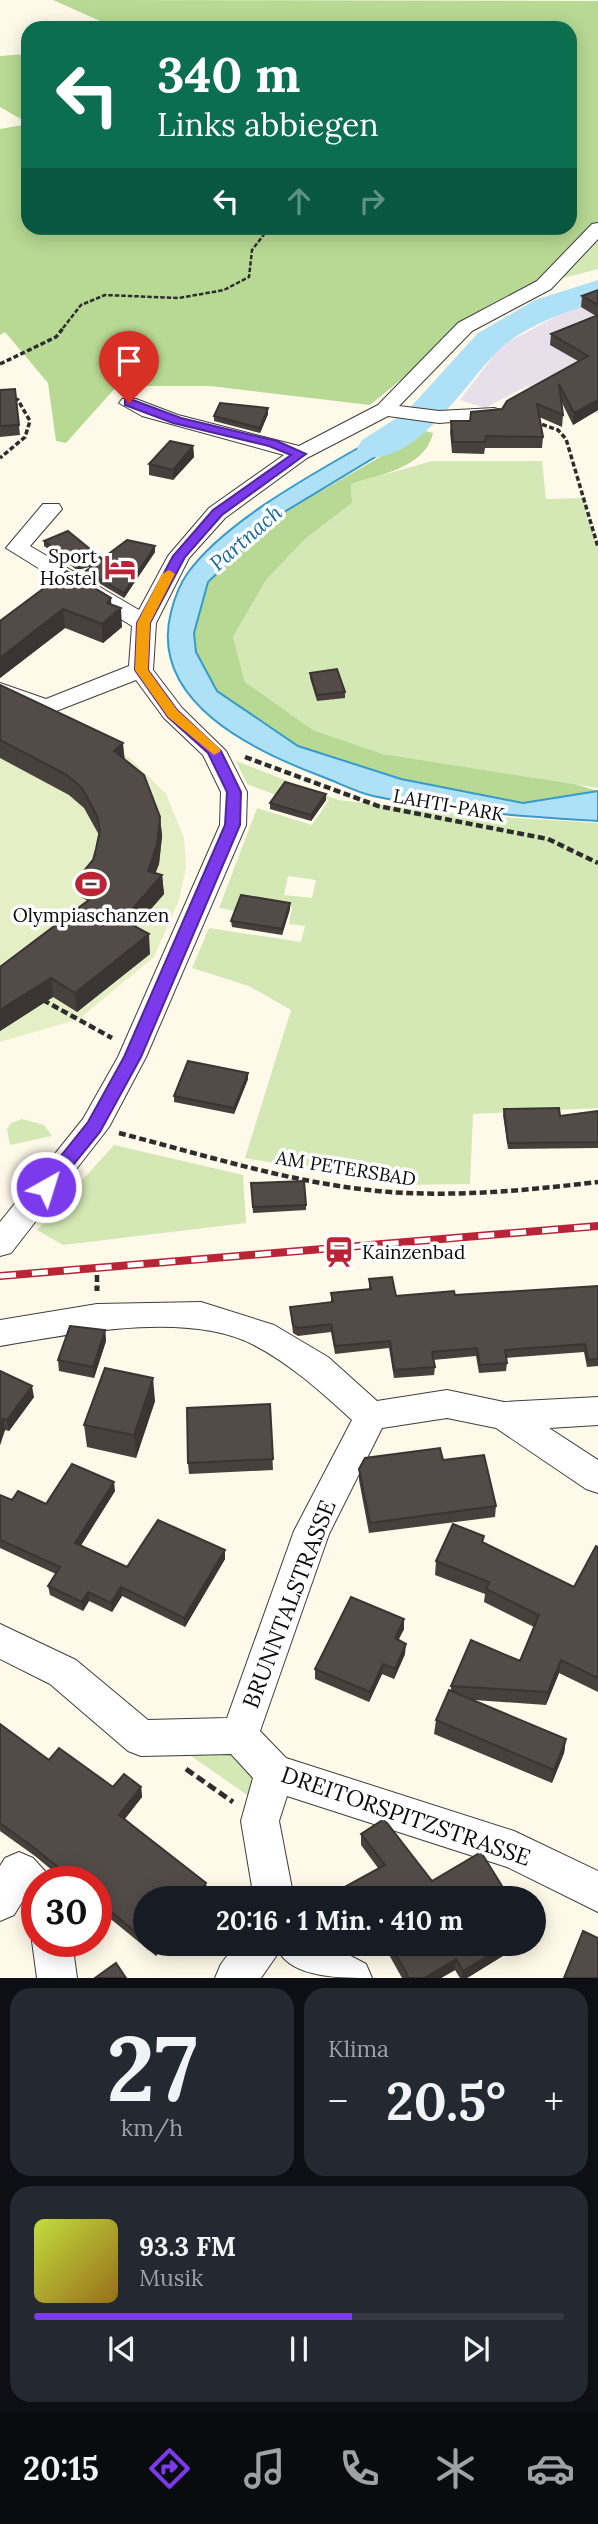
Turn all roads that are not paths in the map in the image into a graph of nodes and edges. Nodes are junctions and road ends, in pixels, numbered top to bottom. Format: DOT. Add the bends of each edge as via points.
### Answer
graph roads {
  1 [pos="598,228"];
  2 [pos="129,403"];
  3 [pos="385,409"];
  4 [pos="494,414"];
  5 [pos="300,454"];
  6 [pos="51,509"];
  7 [pos="144,623"];
  8 [pos="141,670"];
  9 [pos="0,690"];
  10 [pos="5,1224"];
  11 [pos="0,1333"];
  12 [pos="598,1411"];
  13 [pos="371,1416"];
  14 [pos="505,1416"];
  15 [pos="598,1479"];
  16 [pos="0,1641"];
  17 [pos="239,1736"];
  18 [pos="274,1773"];
  19 [pos="21,1874"];
  20 [pos="272,1886"];
  21 [pos="598,1892"];
  22 [pos="0,1901"];
  23 [pos="252,1956"];
  24 [pos="307,1956"];
  25 [pos="54,1957"];
  26 [pos="57,1978"];
  27 [pos="235,1978"];
  28 [pos="352,1978"];
  1 -- 3 [label="street" via="544,285 465,327"];
  2 -- 5 [label="street" via="177,421"];
  3 -- 4 [label="street" via="448,418"];
  3 -- 5 [label="street"];
  5 -- 7 [label="street" via="218,513 179,556"];
  6 -- 7 [label="street" via="17,548"];
  7 -- 8 [label="street"];
  8 -- 9 [label="street" via="46,708"];
  8 -- 10 [label="street" via="173,713 214,751 234,792 233,825 135,1051 94,1127"];
  11 -- 13 [label="street" via="97,1317 201,1315 263,1334 316,1367"];
  12 -- 14 [label="street"];
  13 -- 14 [label="street" via="447,1404"];
  13 -- 17 [label="street, BRUNNTALSTRASSE" via="312,1531"];
  14 -- 15 [label="street"];
  16 -- 17 [label="street" via="63,1672 141,1738"];
  17 -- 18 [label="street, DREITORSPITZSTRASSE"];
  18 -- 20 [label="street" via="260,1821"];
  18 -- 21 [label="street, DREITORSPITZSTRASSE" via="514,1850"];
  19 -- 22 [label="street"];
  23 -- 27 [label="street"];
  24 -- 28 [label="street"];
  25 -- 26 [label="street"];
}
